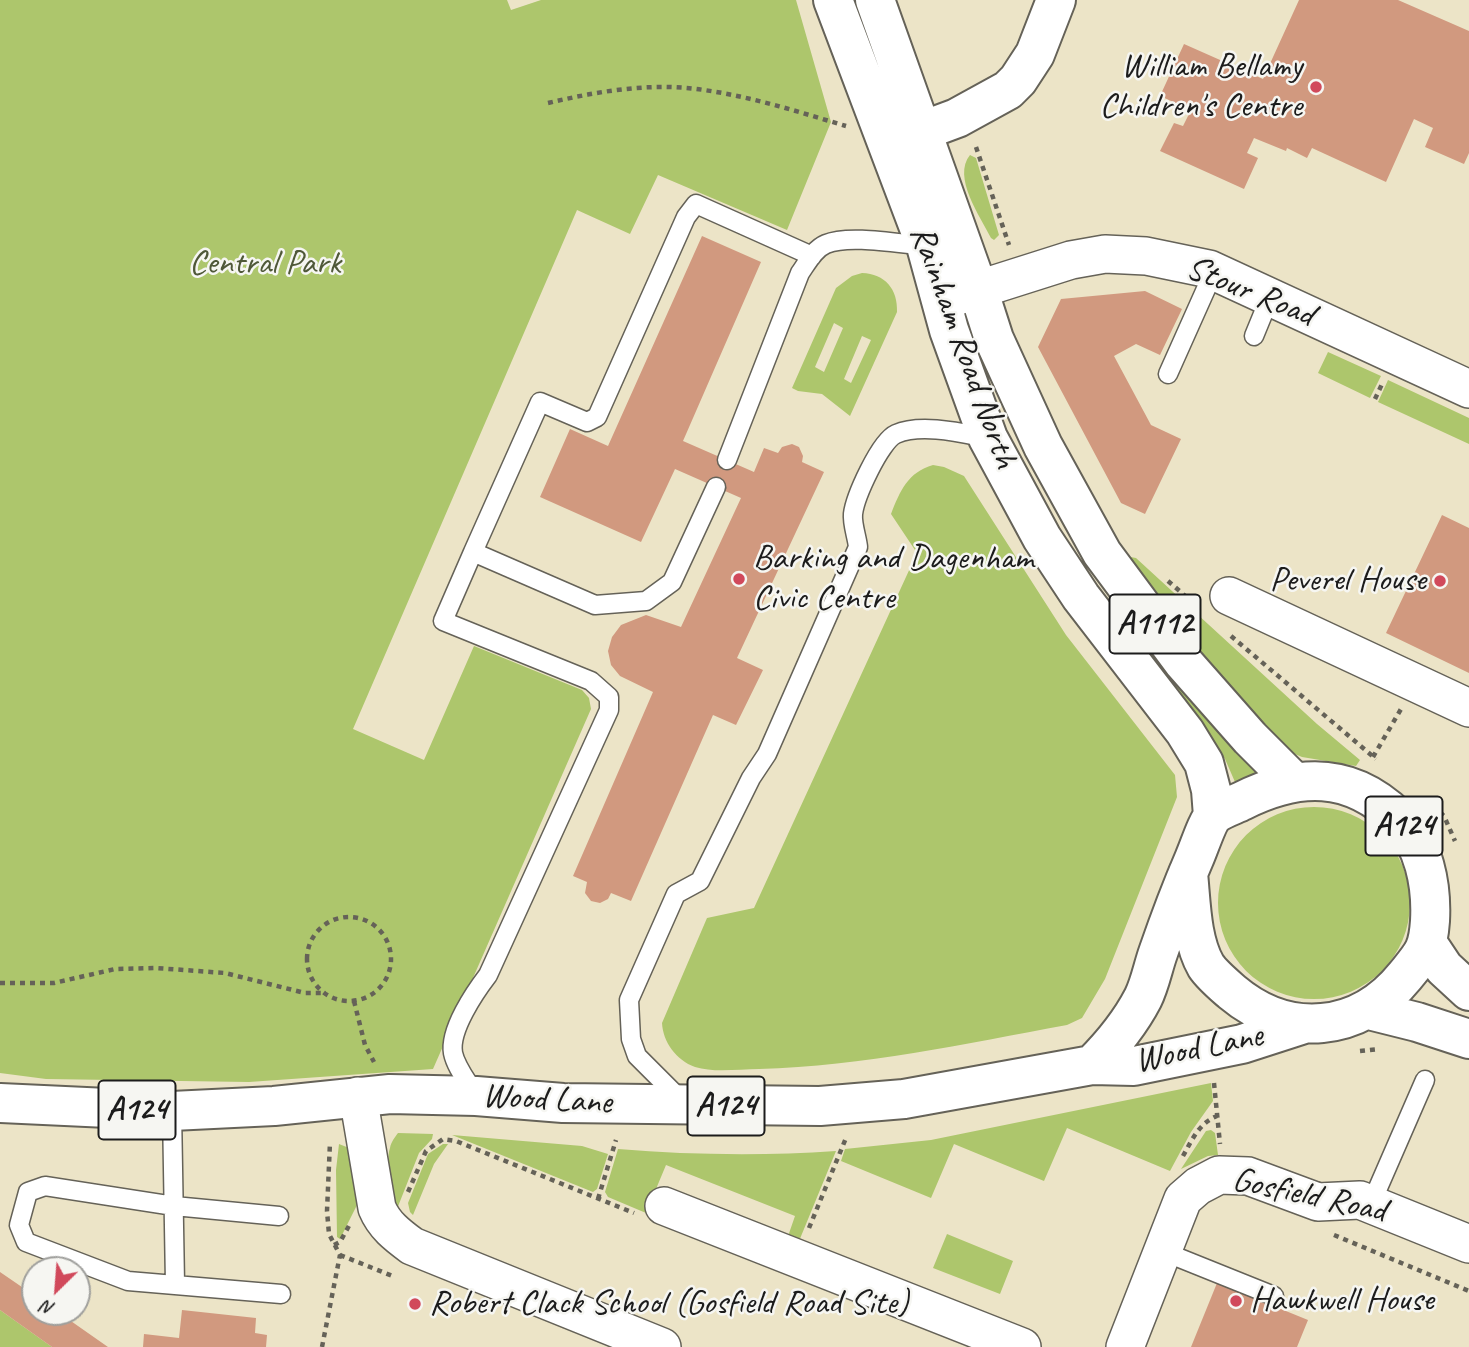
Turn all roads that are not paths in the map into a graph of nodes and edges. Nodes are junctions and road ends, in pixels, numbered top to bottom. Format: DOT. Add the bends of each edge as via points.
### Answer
graph roads {
  1 [pos="833,0"];
  2 [pos="875,0"];
  3 [pos="1056,0"];
  4 [pos="905,137"];
  5 [pos="926,246"];
  6 [pos="812,256"];
  7 [pos="1214,271"];
  8 [pos="978,289"];
  9 [pos="1270,297"];
  10 [pos="940,302"];
  11 [pos="1254,336"];
  12 [pos="1168,374"];
  13 [pos="1469,389"];
  14 [pos="988,438"];
  15 [pos="727,460"];
  16 [pos="716,487"];
  17 [pos="473,552"];
  18 [pos="1219,613"];
  19 [pos="1469,708"];
  20 [pos="1293,781"];
  21 [pos="1213,816"];
  22 [pos="1188,873"];
  23 [pos="1428,944"];
  24 [pos="1469,991"];
  25 [pos="1369,1010"];
  26 [pos="1304,1024"];
  27 [pos="1469,1039"];
  28 [pos="1092,1065"];
  29 [pos="1425,1080"];
  30 [pos="374,1095"];
  31 [pos="476,1096"];
  32 [pos="0,1103"];
  33 [pos="687,1105"];
  34 [pos="172,1111"];
  35 [pos="1371,1205"];
  36 [pos="174,1206"];
  37 [pos="664,1206"];
  38 [pos="279,1216"];
  39 [pos="1469,1244"];
  40 [pos="1162,1251"];
  41 [pos="175,1284"];
  42 [pos="281,1294"];
  43 [pos="1274,1296"];
  44 [pos="662,1347"];
  45 [pos="1022,1347"];
  46 [pos="1125,1347"];
  1 -- 4 [label="main road, Rainham Road North / A1112" via="850,51"];
  2 -- 4 [label="main road, Rainham Road North / A1112"];
  3 -- 4 [label="main road" via="1035,54 1008,90 957,118"];
  4 -- 5 [label="main road, Rainham Road North / A1112"];
  4 -- 8 [label="main road, Rainham Road North / A1112"];
  5 -- 6 [label="lane" via="842,241 825,244"];
  5 -- 10 [label="main road, Rainham Road North / A1112"];
  6 -- 15 [label="lane" via="800,273"];
  6 -- 17 [label="lane" via="696,204 686,217 597,416 587,422 540,402"];
  7 -- 8 [label="street, Stour Road" via="1146,256 1105,254"];
  7 -- 9 [label="street, Stour Road"];
  7 -- 12 [label="lane"];
  8 -- 10 [label="street, Stour Road"];
  8 -- 20 [label="main road, Rainham Road North / A1112" via="994,339 1035,429 1102,553 1183,662"];
  9 -- 11 [label="lane"];
  9 -- 13 [label="street, Stour Road"];
  10 -- 14 [label="main road, Rainham Road North / A1112"];
  14 -- 21 [label="main road, Rainham Road North / A1112" via="1042,538 1081,597 1204,763"];
  14 -- 33 [label="lane" via="925,430 894,434 886,443 867,475 853,515 858,547 768,754 751,778 700,881 676,894 629,1000 631,1039 637,1056"];
  16 -- 17 [label="lane" via="672,582 646,601 595,605"];
  17 -- 31 [label="lane" via="443,621 591,681 609,697 609,710 454,1040 455,1060"];
  18 -- 19 [label="street"];
  20 -- 21 [label="main road, A124" via="1268,788"];
  20 -- 23 [label="main road, A124" via="1331,781 1355,788 1398,818 1415,841 1429,880"];
  21 -- 22 [label="main road"];
  22 -- 26 [label="main road, A124" via="1197,940 1207,966 1249,1006"];
  22 -- 28 [label="main road, Wood Lane" via="1143,996 1110,1047"];
  23 -- 24 [label="main road" via="1444,968"];
  23 -- 25 [label="main road, A124" via="1394,989"];
  25 -- 26 [label="main road, A124" via="1339,1021"];
  25 -- 27 [label="main road"];
  26 -- 28 [label="main road, Wood Lane / A124" via="1242,1044 1134,1066"];
  28 -- 33 [label="main road, Wood Lane / A124" via="904,1099 820,1107"];
  29 -- 35 [label="lane"];
  30 -- 31 [label="main road, Wood Lane / A124"];
  30 -- 34 [label="main road, Wood Lane / A124"];
  30 -- 44 [label="street" via="377,1208 393,1232 412,1246"];
  31 -- 33 [label="main road, Wood Lane / A124"];
  32 -- 34 [label="main road, Wood Lane / A124"];
  34 -- 36 [label="lane"];
  35 -- 39 [label="street, Gosfield Road"];
  35 -- 40 [label="street, Gosfield Road" via="1360,1200 1318,1202 1248,1176 1219,1175 1183,1199"];
  36 -- 38 [label="lane"];
  36 -- 41 [label="lane"];
  36 -- 41 [label="lane" via="45,1185 28,1192 19,1225 26,1242 128,1281"];
  37 -- 45 [label="street"];
  40 -- 43 [label="lane"];
  40 -- 46 [label="street, Gosfield Road"];
  41 -- 42 [label="lane"];
}
